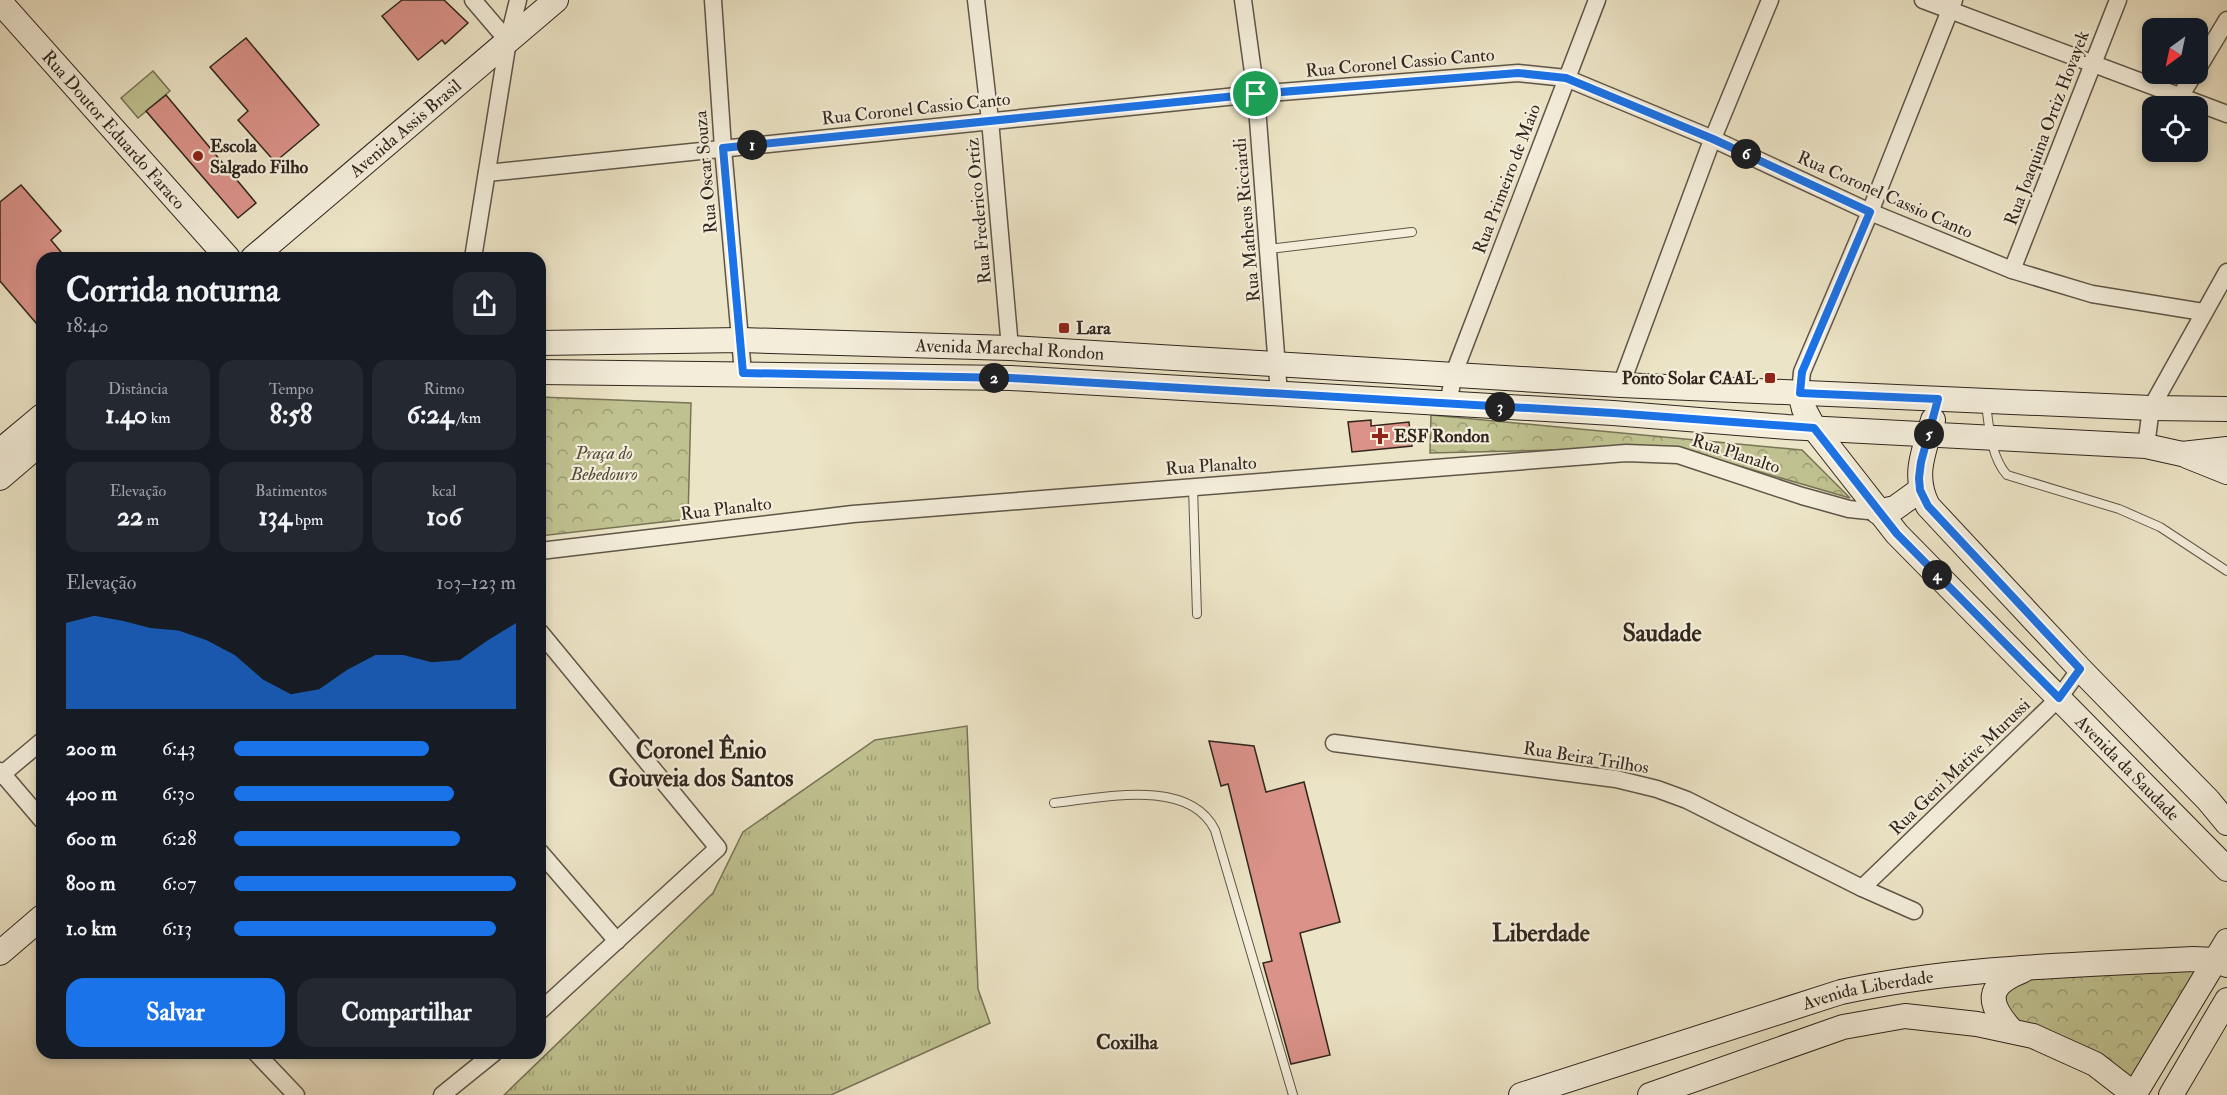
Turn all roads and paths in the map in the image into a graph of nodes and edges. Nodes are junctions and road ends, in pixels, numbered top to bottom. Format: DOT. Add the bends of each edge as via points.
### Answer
graph roads {
  1 [pos="473,0"];
  2 [pos="518,0"];
  3 [pos="556,0"];
  4 [pos="713,0"];
  5 [pos="976,0"];
  6 [pos="1243,0"];
  7 [pos="1597,0"];
  8 [pos="1770,0"];
  9 [pos="1923,0"];
  10 [pos="2118,0"];
  11 [pos="0,2"];
  12 [pos="1952,5"];
  13 [pos="2227,20"];
  14 [pos="508,41"];
  15 [pos="2208,51"];
  16 [pos="2093,63"];
  17 [pos="1566,78"];
  18 [pos="2188,84"];
  19 [pos="1256,94"];
  20 [pos="2181,95"];
  21 [pos="2227,114"];
  22 [pos="990,120"];
  23 [pos="1713,139"];
  24 [pos="723,148"];
  25 [pos="487,173"];
  26 [pos="1870,212"];
  27 [pos="1412,232"];
  28 [pos="1269,249"];
  29 [pos="223,252"];
  30 [pos="260,252"];
  31 [pos="474,252"];
  32 [pos="2012,270"];
  33 [pos="2227,272"];
  34 [pos="2204,312"];
  35 [pos="741,340"];
  36 [pos="546,343"];
  37 [pos="1010,348"];
  38 [pos="1278,365"];
  39 [pos="546,372"];
  40 [pos="743,373"];
  41 [pos="1454,373"];
  42 [pos="1622,385"];
  43 [pos="1800,393"];
  44 [pos="1279,394"];
  45 [pos="1938,399"];
  46 [pos="1986,401"];
  47 [pos="1448,404"];
  48 [pos="2151,408"];
  49 [pos="2227,409"];
  50 [pos="36,421"];
  51 [pos="1814,428"];
  52 [pos="1929,434"];
  53 [pos="1990,436"];
  54 [pos="2146,446"];
  55 [pos="36,447"];
  56 [pos="2227,449"];
  57 [pos="0,451"];
  58 [pos="2182,454"];
  59 [pos="2227,472"];
  60 [pos="0,478"];
  61 [pos="1193,487"];
  62 [pos="1920,490"];
  63 [pos="1878,512"];
  64 [pos="546,551"];
  65 [pos="2227,571"];
  66 [pos="1197,614"];
  67 [pos="546,639"];
  68 [pos="2080,669"];
  69 [pos="2059,698"];
  70 [pos="1335,743"];
  71 [pos="36,746"];
  72 [pos="1,774"];
  73 [pos="1054,803"];
  74 [pos="36,813"];
  75 [pos="2227,823"];
  76 [pos="546,859"];
  77 [pos="2227,869"];
  78 [pos="1862,888"];
  79 [pos="1914,911"];
  80 [pos="36,922"];
  81 [pos="617,941"];
  82 [pos="0,953"];
  83 [pos="2223,956"];
  84 [pos="2033,967"];
  85 [pos="2227,1000"];
  86 [pos="546,1006"];
  87 [pos="2012,1031"];
  88 [pos="262,1059"];
  89 [pos="483,1059"];
  90 [pos="296,1095"];
  91 [pos="442,1095"];
  92 [pos="1293,1095"];
  93 [pos="1521,1095"];
  94 [pos="1650,1095"];
  95 [pos="2134,1095"];
  96 [pos="2171,1095"];
  1 -- 14 [label="street"];
  2 -- 14 [label="street"];
  3 -- 14 [label="main road, Avenida Assis Brasil"];
  4 -- 24 [label="street, Rua Oscar Souza"];
  5 -- 22 [label="street, Rua Frederico Ortiz"];
  6 -- 19 [label="street, Rua Matheus Ricciardi"];
  7 -- 17 [label="street, Rua Primeiro de Maio"];
  8 -- 23 [label="street"];
  9 -- 12 [label="street"];
  10 -- 16 [label="street, Rua Joaquina Ortiz Hovayek"];
  11 -- 29 [label="main road, Rua Doutor Eduardo Faraco"];
  12 -- 16 [label="street"];
  12 -- 26 [label="street"];
  13 -- 15 [label="street"];
  14 -- 25 [label="street"];
  14 -- 30 [label="main road, Avenida Assis Brasil"];
  16 -- 20 [label="street"];
  16 -- 32 [label="street, Rua Joaquina Ortiz Hovayek"];
  17 -- 19 [label="street, Rua Coronel Cassio Canto" via="1518,73"];
  17 -- 23 [label="street, Rua Coronel Cassio Canto"];
  17 -- 41 [label="street, Rua Primeiro de Maio"];
  18 -- 20 [label="street"];
  19 -- 22 [label="street, Rua Coronel Cassio Canto"];
  19 -- 28 [label="street, Rua Matheus Ricciardi"];
  20 -- 21 [label="street"];
  22 -- 24 [label="street, Rua Coronel Cassio Canto"];
  22 -- 37 [label="street, Rua Frederico Ortiz"];
  23 -- 26 [label="street, Rua Coronel Cassio Canto"];
  23 -- 42 [label="street"];
  24 -- 25 [label="street, Rua Coronel Cassio Canto"];
  24 -- 35 [label="street, Rua Oscar Souza"];
  25 -- 31 [label="street"];
  26 -- 32 [label="street, Rua Coronel Cassio Canto"];
  26 -- 43 [label="street" via="1802,372"];
  27 -- 28 [label="lane"];
  28 -- 38 [label="street, Rua Matheus Ricciardi"];
  32 -- 34 [label="street, Rua Coronel Cassio Canto" via="2092,294"];
  33 -- 34 [label="street"];
  34 -- 48 [label="street"];
  35 -- 36 [label="main road, Avenida Marechal Rondon"];
  35 -- 37 [label="main road, Avenida Marechal Rondon"];
  35 -- 40 [label="street"];
  37 -- 38 [label="main road, Avenida Marechal Rondon"];
  38 -- 41 [label="main road, Avenida Marechal Rondon"];
  38 -- 44 [label="street"];
  39 -- 40 [label="main road, Avenida Marechal Rondon"];
  40 -- 44 [label="main road, Avenida Marechal Rondon" via="1011,378"];
  41 -- 42 [label="main road, Avenida Marechal Rondon"];
  41 -- 47 [label="street"];
  42 -- 43 [label="main road, Avenida Marechal Rondon"];
  43 -- 45 [label="main road, Avenida Marechal Rondon"];
  43 -- 51 [label="main road"];
  44 -- 47 [label="main road, Avenida Marechal Rondon"];
  45 -- 46 [label="main road, Avenida Marechal Rondon"];
  45 -- 52 [label="main road"];
  46 -- 48 [label="main road, Avenida Marechal Rondon"];
  46 -- 53 [label="lane"];
  47 -- 51 [label="main road, Avenida Marechal Rondon"];
  48 -- 49 [label="main road, Avenida Marechal Rondon"];
  48 -- 54 [label="street"];
  50 -- 57 [label="main road"];
  51 -- 52 [label="main road, Avenida Marechal Rondon"];
  51 -- 63 [label="main road"];
  52 -- 53 [label="main road, Avenida Marechal Rondon"];
  52 -- 62 [label="main road" via="1921,462"];
  53 -- 54 [label="main road, Avenida Marechal Rondon"];
  53 -- 65 [label="lane" via="2001,469 2007,475 2119,509 2160,527"];
  54 -- 58 [label="main road, Avenida Marechal Rondon"];
  55 -- 60 [label="main road"];
  56 -- 58 [label="main road, Avenida Marechal Rondon"];
  58 -- 59 [label="main road"];
  61 -- 63 [label="street, Rua Planalto" via="1626,453 1678,455 1802,496 1849,509"];
  61 -- 64 [label="street, Rua Planalto" via="853,514"];
  61 -- 66 [label="lane"];
  62 -- 63 [label="main road" via="1895,508"];
  62 -- 68 [label="main road, Avenida da Saudade" via="1928,506"];
  63 -- 69 [label="main road, Avenida da Saudade"];
  67 -- 81 [label="street" via="718,848"];
  68 -- 69 [label="street, Rua Geni Mative Murussi"];
  68 -- 75 [label="main road, Avenida da Saudade"];
  69 -- 77 [label="main road, Avenida da Saudade"];
  69 -- 78 [label="street, Rua Geni Mative Murussi"];
  70 -- 78 [label="street, Rua Beira Trilhos" via="1616,779 1657,789 1688,800"];
  71 -- 72 [label="street"];
  72 -- 74 [label="street"];
  73 -- 92 [label="lane" via="1149,793 1192,806 1209,817"];
  76 -- 81 [label="street"];
  78 -- 79 [label="street, Rua Beira Trilhos"];
  80 -- 82 [label="main road"];
  81 -- 86 [label="street"];
  83 -- 84 [label="main road, Avenida Liberdade"];
  83 -- 95 [label="main road"];
  84 -- 87 [label="main road" via="1997,985 1993,996 1998,1016"];
  84 -- 93 [label="main road, Avenida Liberdade" via="1886,982 1841,992"];
  85 -- 96 [label="main road"];
  87 -- 94 [label="main road, Avenida Liberdade" via="1905,1016 1843,1027"];
  87 -- 95 [label="main road, Avenida Liberdade" via="2033,1036 2095,1064"];
  88 -- 90 [label="street"];
  89 -- 91 [label="street"];
}
